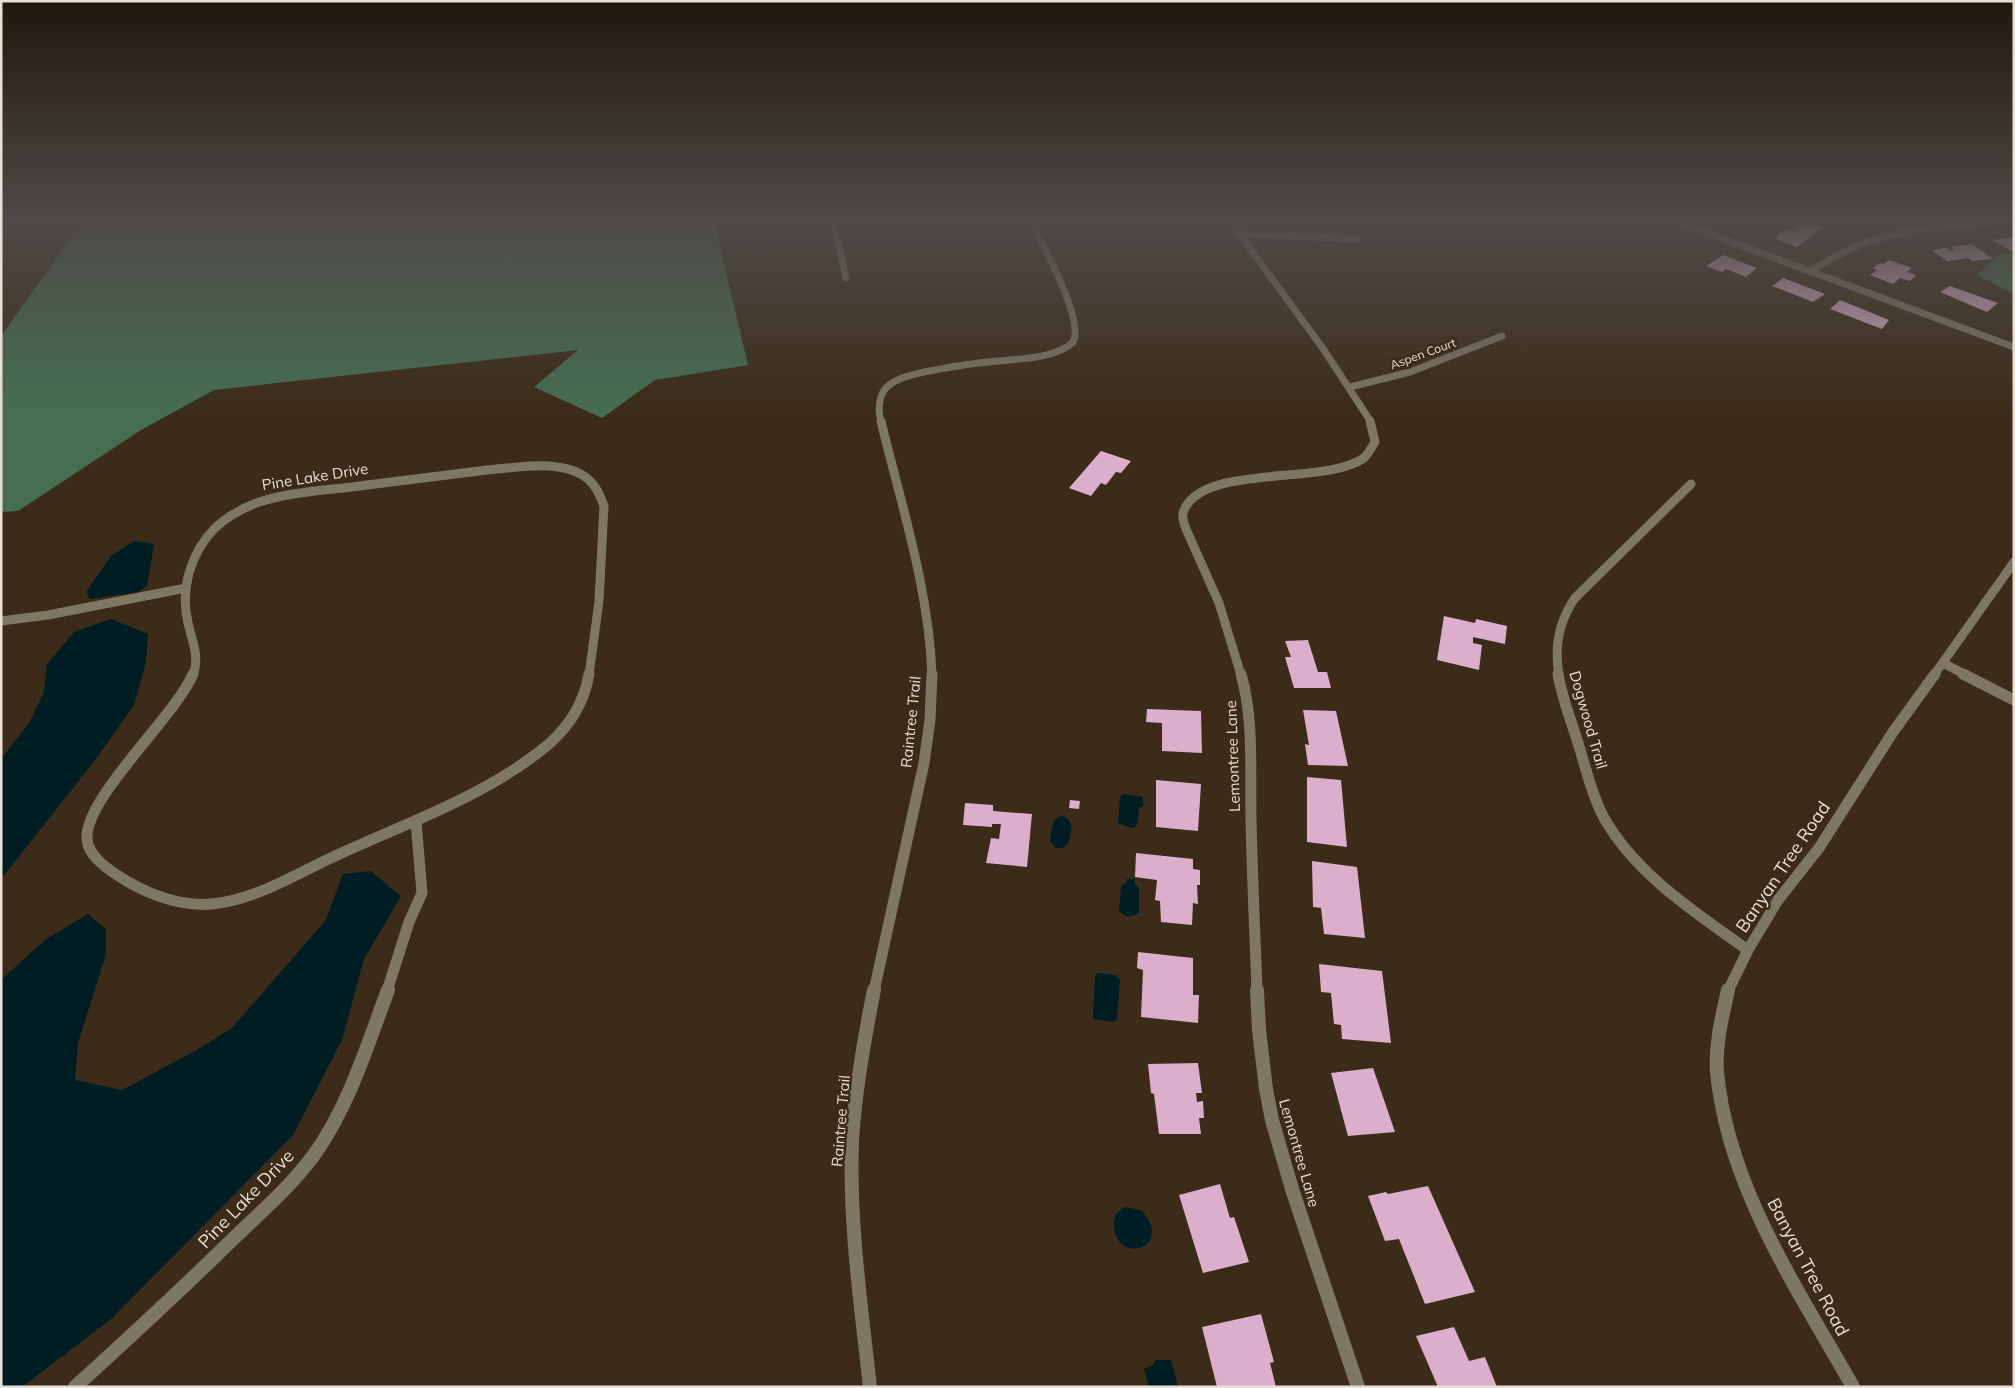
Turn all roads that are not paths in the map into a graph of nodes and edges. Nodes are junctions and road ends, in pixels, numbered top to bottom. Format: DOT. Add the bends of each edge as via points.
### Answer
graph roads {
  1 [pos="1061,286"];
  2 [pos="1277,286"];
  3 [pos="1851,286"];
  4 [pos="1502,336"];
  5 [pos="2014,347"];
  6 [pos="1350,387"];
  7 [pos="1691,484"];
  8 [pos="2014,562"];
  9 [pos="186,588"];
  10 [pos="1,622"];
  11 [pos="1943,663"];
  12 [pos="2014,700"];
  13 [pos="416,822"];
  14 [pos="1748,950"];
  15 [pos="75,1387"];
  16 [pos="870,1387"];
  17 [pos="1358,1387"];
  18 [pos="1853,1387"];
  1 -- 16 [label="street, Raintree Trail" via="1077,324 1077,333 1074,340 1059,351 899,378 886,387 880,401 880,415 919,577 930,639 932,677 920,784 872,997 855,1105 851,1164 854,1227"];
  2 -- 6 [label="street, Lemontree Lane"];
  3 -- 5 [label="street"];
  4 -- 6 [label="street, Aspen Court" via="1410,372"];
  6 -- 17 [label="street, Lemontree Lane" via="1375,433 1374,446 1364,458 1339,468 1214,486 1191,499 1183,515 1186,529 1219,603 1244,685 1249,723 1259,1030 1267,1097 1292,1189"];
  7 -- 14 [label="street, Dogwood Trail" via="1580,592 1562,620 1557,662 1584,764 1599,807 1614,833 1646,869 1686,905"];
  8 -- 11 [label="street, Banyan Tree Road"];
  9 -- 10 [label="street"];
  9 -- 13 [label="street, Pine Lake Drive" via="186,615 196,653 195,670 164,720 96,808 87,837 91,851 103,865 123,879 171,901 192,905 214,904 264,890"];
  9 -- 13 [label="street, Pine Lake Drive" via="195,557 217,526 237,512 274,498 521,467 564,469 589,477 596,484 604,506 604,537 596,633 588,682 579,709 570,724 526,762"];
  11 -- 12 [label="street"];
  11 -- 14 [label="street, Banyan Tree Road" via="1893,732 1819,848 1778,900"];
  13 -- 15 [label="street, Pine Lake Drive" via="422,894 409,922 356,1079 334,1123 292,1183"];
  14 -- 18 [label="street, Banyan Tree Road" via="1729,988 1719,1026 1717,1071 1725,1120 1743,1178 1773,1245"];
}
